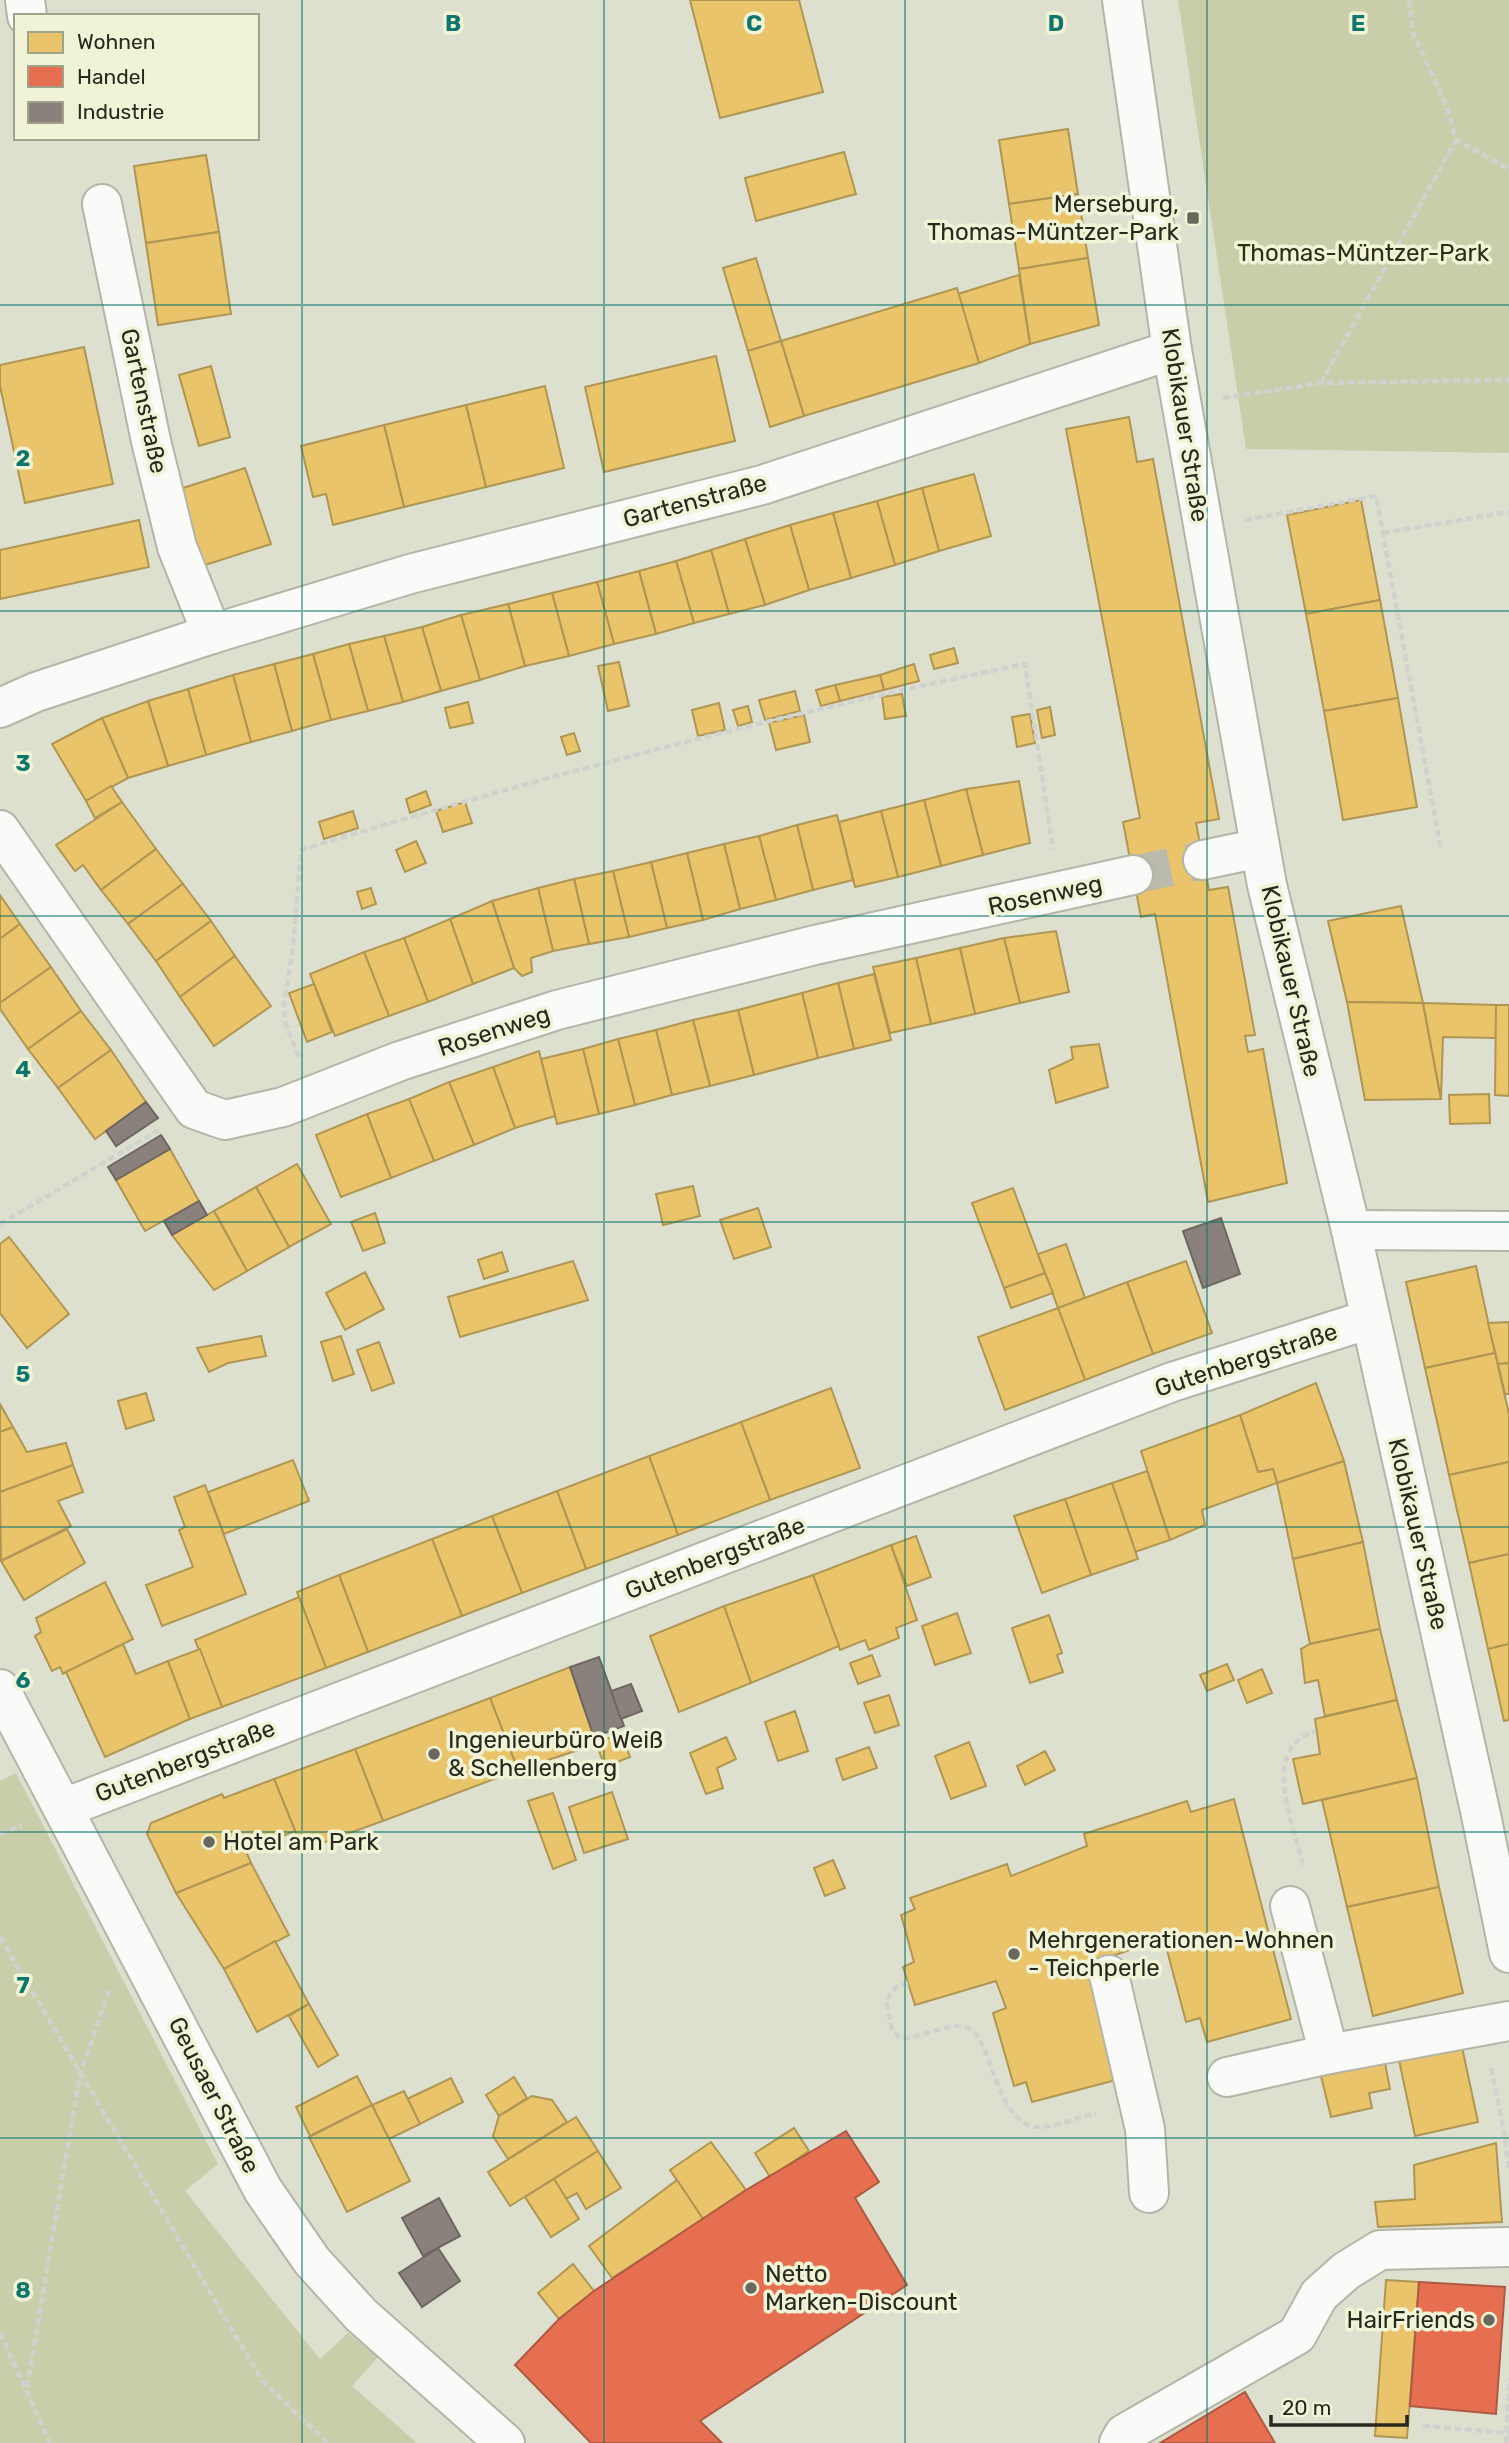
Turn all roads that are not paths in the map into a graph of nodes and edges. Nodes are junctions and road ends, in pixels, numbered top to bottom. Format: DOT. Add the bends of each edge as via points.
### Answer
graph roads {
  1 [pos="1122,0"];
  2 [pos="102,204"];
  3 [pos="1172,349"];
  4 [pos="212,634"];
  5 [pos="0,708"];
  6 [pos="0,830"];
  7 [pos="1260,848"];
  8 [pos="1203,860"];
  9 [pos="1133,875"];
  10 [pos="1351,1230"];
  11 [pos="1509,1231"];
  12 [pos="1370,1319"];
  13 [pos="0,1689"];
  14 [pos="64,1808"];
  15 [pos="1290,1906"];
  16 [pos="1509,1954"];
  17 [pos="1109,1975"];
  18 [pos="1509,2021"];
  19 [pos="1329,2054"];
  20 [pos="1227,2077"];
  21 [pos="1149,2193"];
  22 [pos="1509,2247"];
  23 [pos="505,2443"];
  24 [pos="1119,2443"];
  1 -- 3 [label="street, Klobikauer Straße"];
  2 -- 4 [label="street, Gartenstraße" via="177,547"];
  3 -- 4 [label="street, Gartenstraße" via="762,485 410,574"];
  3 -- 7 [label="street, Klobikauer Straße"];
  4 -- 5 [label="street, Gartenstraße"];
  6 -- 9 [label="street, Rosenweg" via="194,1109 225,1120 284,1107 400,1060 557,1010 816,945"];
  7 -- 8 [label="street"];
  7 -- 10 [label="street, Klobikauer Straße"];
  10 -- 11 [label="street"];
  10 -- 12 [label="street, Klobikauer Straße"];
  12 -- 14 [label="street, Gutenbergstraße" via="1159,1387"];
  12 -- 16 [label="street, Klobikauer Straße"];
  13 -- 14 [label="street, Geusaer Straße"];
  14 -- 23 [label="street, Geusaer Straße" via="263,2190 312,2261 361,2315"];
  15 -- 19 [label="street"];
  17 -- 21 [label="street" via="1145,2129"];
  18 -- 19 [label="street"];
  19 -- 20 [label="street"];
  22 -- 24 [label="street" via="1380,2250 1319,2295 1297,2334 1124,2434"];
}
